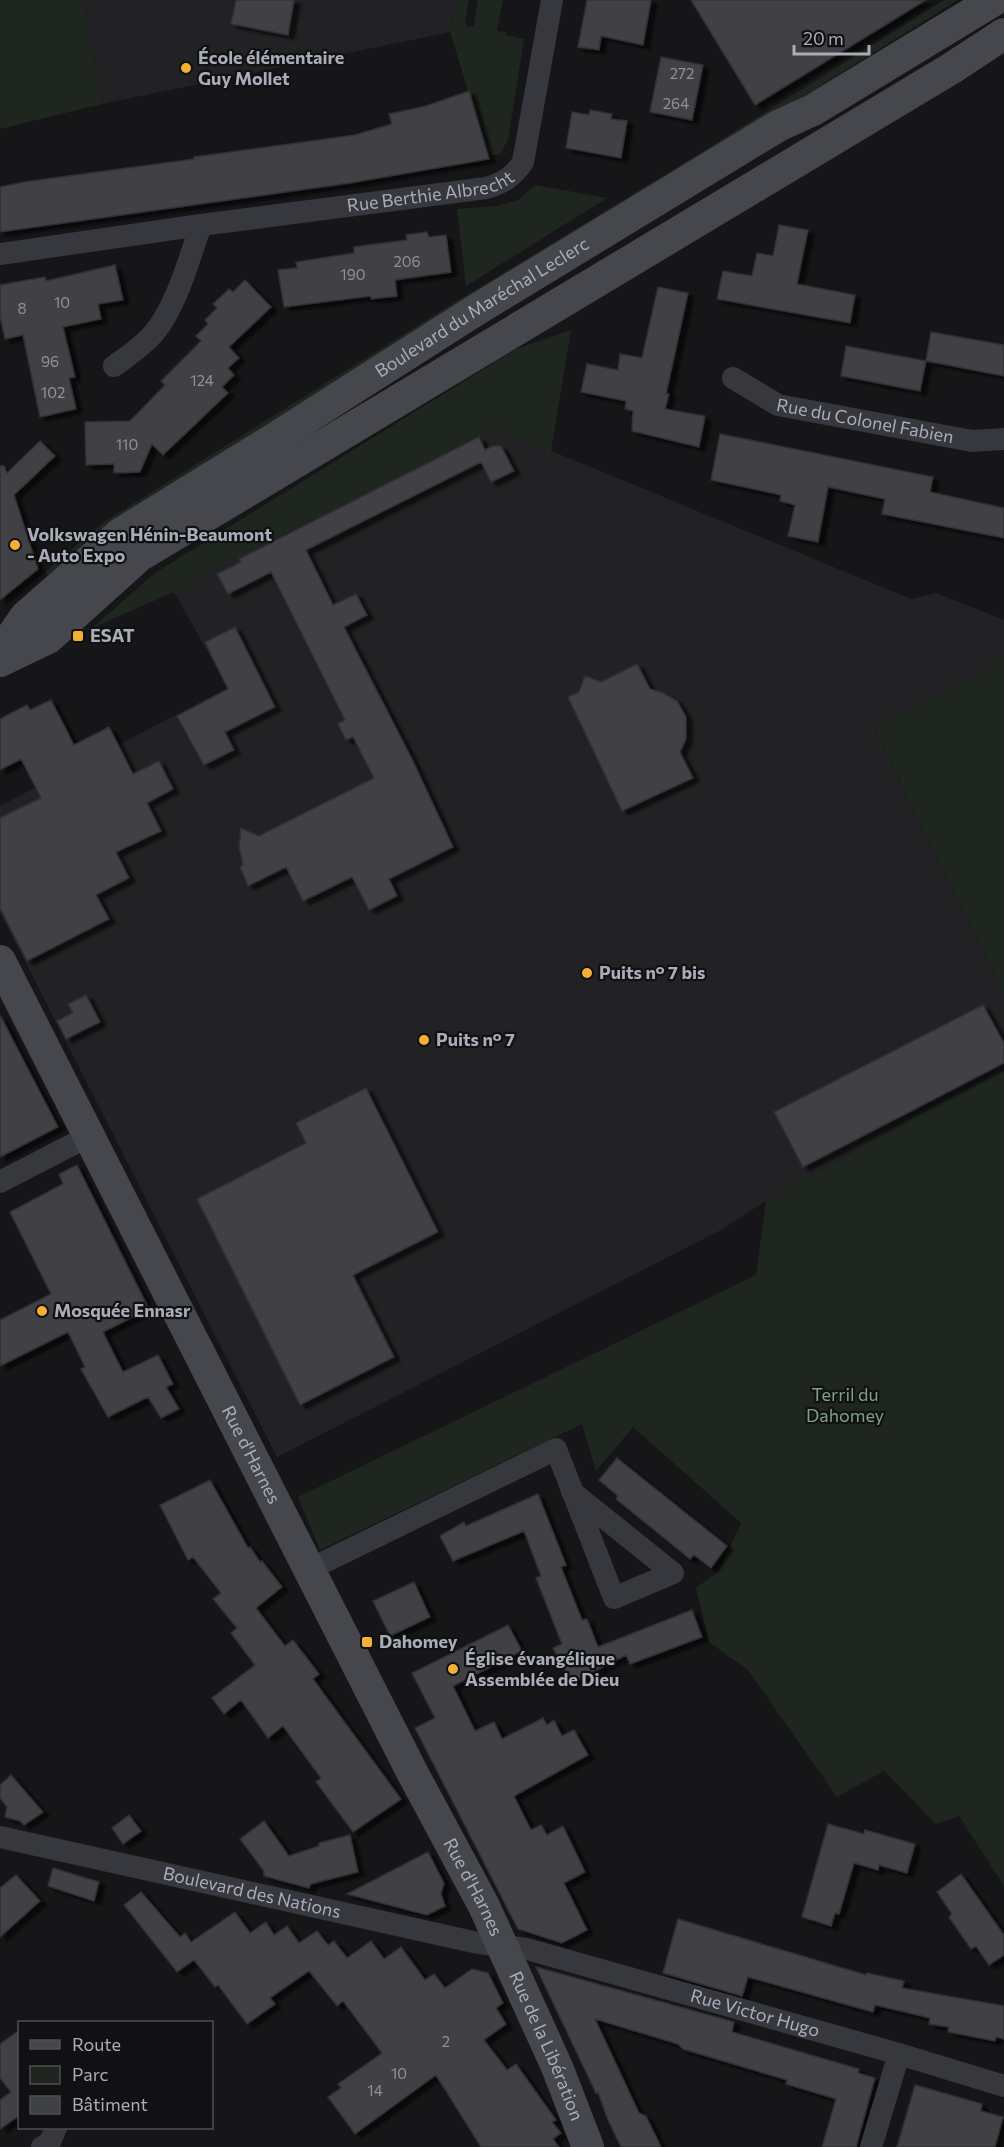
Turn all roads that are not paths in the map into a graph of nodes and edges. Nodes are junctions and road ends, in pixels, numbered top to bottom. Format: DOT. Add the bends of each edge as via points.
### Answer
graph roads {
  1 [pos="552,0"];
  2 [pos="994,0"];
  3 [pos="1004,34"];
  4 [pos="201,225"];
  5 [pos="0,254"];
  6 [pos="114,366"];
  7 [pos="733,378"];
  8 [pos="1004,439"];
  9 [pos="0,653"];
  10 [pos="0,661"];
  11 [pos="0,961"];
  12 [pos="89,1136"];
  13 [pos="0,1182"];
  14 [pos="573,1492"];
  15 [pos="310,1569"];
  16 [pos="0,1837"];
  17 [pos="504,1947"];
  18 [pos="899,2054"];
  19 [pos="1004,2086"];
  20 [pos="55,2129"];
  21 [pos="42,2147"];
  22 [pos="588,2147"];
  23 [pos="871,2147"];
  1 -- 4 [label="street, Rue Berthie Albrecht" via="523,162 502,183"];
  2 -- 9 [label="main road, Boulevard du Maréchal Leclerc" via="476,310 120,534 26,616"];
  3 -- 10 [label="main road, Boulevard du Maréchal Leclerc" via="139,556 48,638"];
  4 -- 5 [label="street, Rue Berthie Albrecht"];
  4 -- 6 [label="street" via="170,307 155,332"];
  7 -- 8 [label="street, Rue du Colonel Fabien" via="778,405 972,441"];
  11 -- 12 [label="main road, Rue d'Harnes"];
  12 -- 13 [label="street"];
  12 -- 15 [label="main road, Rue d'Harnes"];
  14 -- 14 [label="street" via="609,1521 673,1573 614,1598"];
  14 -- 15 [label="street" via="556,1449"];
  15 -- 17 [label="main road, Rue d'Harnes"];
  16 -- 17 [label="street, Boulevard des Nations"];
  17 -- 18 [label="street, Rue Victor Hugo" via="527,1949"];
  17 -- 22 [label="main road, Rue de la Libération"];
  18 -- 19 [label="street, Rue Victor Hugo"];
  18 -- 23 [label="street"];
  20 -- 21 [label="street" via="50,2142"];
}
